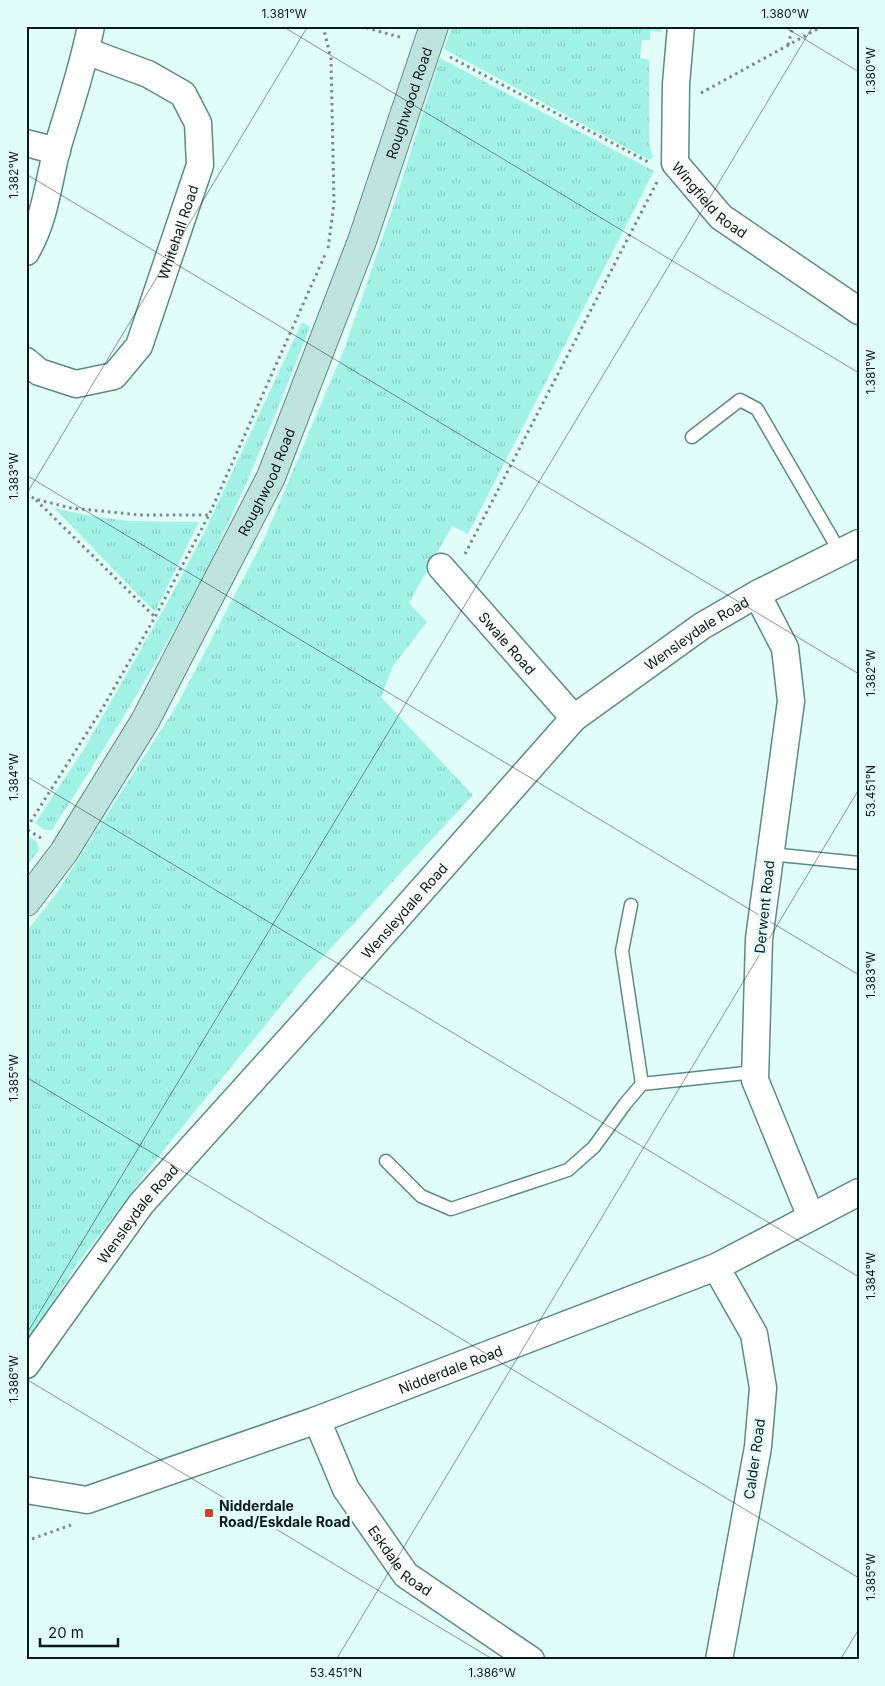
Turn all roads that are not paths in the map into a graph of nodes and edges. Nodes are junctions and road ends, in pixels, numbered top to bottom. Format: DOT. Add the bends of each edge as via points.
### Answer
graph roads {
  1 [pos="681,26"];
  2 [pos="430,36"];
  3 [pos="89,39"];
  4 [pos="26,143"];
  5 [pos="57,151"];
  6 [pos="26,252"];
  7 [pos="859,311"];
  8 [pos="26,361"];
  9 [pos="692,437"];
  10 [pos="849,548"];
  11 [pos="442,567"];
  12 [pos="757,594"];
  13 [pos="574,718"];
  14 [pos="770,854"];
  15 [pos="859,863"];
  16 [pos="26,902"];
  17 [pos="632,905"];
  18 [pos="755,1072"];
  19 [pos="642,1084"];
  20 [pos="386,1161"];
  21 [pos="859,1192"];
  22 [pos="811,1217"];
  23 [pos="716,1267"];
  24 [pos="26,1365"];
  25 [pos="317,1420"];
  26 [pos="26,1490"];
  27 [pos="531,1660"];
  28 [pos="719,1660"];
  1 -- 7 [label="street, Wingfield Road" via="669,167 721,217"];
  2 -- 16 [label="street, Roughwood Road" via="362,241 271,477 145,721 64,852"];
  3 -- 5 [label="street, Whitehall Road"];
  3 -- 8 [label="street, Whitehall Road" via="183,94 198,123 200,165 139,346 114,376 76,384 39,372"];
  4 -- 5 [label="street"];
  5 -- 6 [label="street, Whitehall Road" via="47,198"];
  9 -- 10 [label="lane" via="740,400 757,409"];
  10 -- 12 [label="street, Wensleydale Road"];
  11 -- 13 [label="street, Swale Road"];
  12 -- 13 [label="street, Wensleydale Road" via="702,626"];
  12 -- 14 [label="street, Derwent Road" via="785,648 791,701"];
  13 -- 24 [label="street, Wensleydale Road" via="141,1204"];
  14 -- 15 [label="lane"];
  14 -- 18 [label="street, Derwent Road" via="759,939"];
  17 -- 19 [label="lane" via="622,950"];
  18 -- 19 [label="lane"];
  18 -- 22 [label="street, Derwent Road" via="755,1080"];
  19 -- 20 [label="lane" via="594,1147 568,1170 451,1209 421,1196"];
  21 -- 22 [label="street, Nidderdale Road"];
  22 -- 23 [label="street, Nidderdale Road"];
  23 -- 25 [label="street, Nidderdale Road"];
  23 -- 28 [label="street, Calder Road" via="754,1334 763,1388 758,1447"];
  25 -- 26 [label="street, Nidderdale Road" via="87,1500"];
  25 -- 27 [label="street, Eskdale Road" via="346,1490 406,1575"];
}
